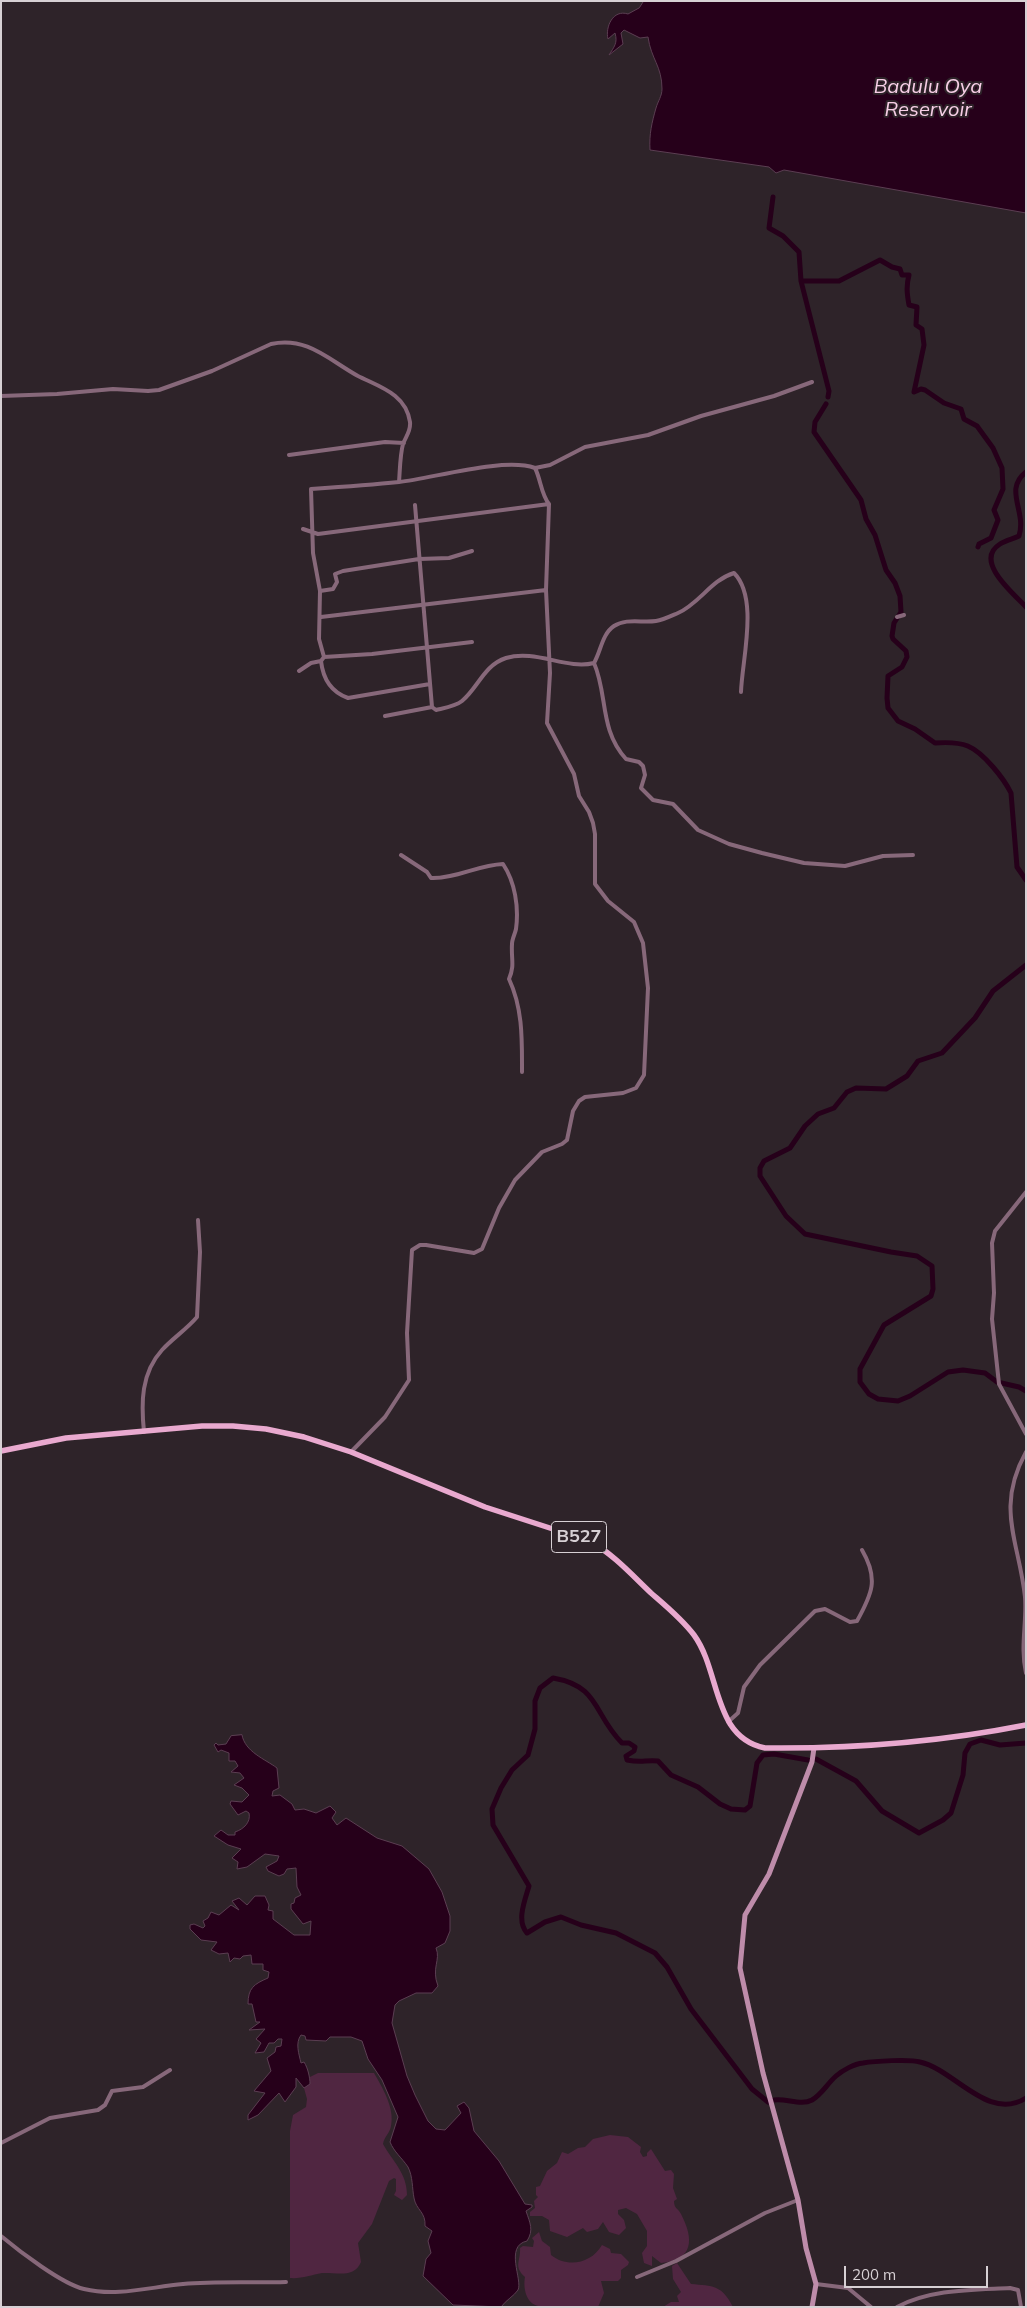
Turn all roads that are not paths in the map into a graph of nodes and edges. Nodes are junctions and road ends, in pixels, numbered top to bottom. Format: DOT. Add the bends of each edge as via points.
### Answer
graph roads {
  1 [pos="812,382"];
  2 [pos="1,396"];
  3 [pos="404,443"];
  4 [pos="289,455"];
  5 [pos="535,468"];
  6 [pos="399,482"];
  7 [pos="415,504"];
  8 [pos="550,504"];
  9 [pos="417,520"];
  10 [pos="303,529"];
  11 [pos="312,533"];
  12 [pos="472,551"];
  13 [pos="419,559"];
  14 [pos="320,590"];
  15 [pos="546,590"];
  16 [pos="424,604"];
  17 [pos="321,617"];
  18 [pos="472,642"];
  19 [pos="427,646"];
  20 [pos="323,659"];
  21 [pos="549,659"];
  22 [pos="594,663"];
  23 [pos="299,671"];
  24 [pos="430,684"];
  25 [pos="741,692"];
  26 [pos="432,707"];
  27 [pos="384,716"];
  28 [pos="401,855"];
  29 [pos="914,855"];
  30 [pos="522,1072"];
  31 [pos="1026,1192"];
  32 [pos="198,1220"];
  33 [pos="144,1432"];
  34 [pos="1026,1434"];
  35 [pos="1,1451"];
  36 [pos="351,1452"];
  37 [pos="1026,1452"];
  38 [pos="862,1550"];
  39 [pos="1026,1672"];
  40 [pos="728,1722"];
  41 [pos="1026,1725"];
  42 [pos="814,1748"];
  43 [pos="170,2070"];
  44 [pos="1,2143"];
  45 [pos="798,2200"];
  46 [pos="1,2236"];
  47 [pos="637,2277"];
  48 [pos="286,2282"];
  49 [pos="816,2284"];
  50 [pos="812,2307"];
  51 [pos="871,2307"];
  52 [pos="896,2307"];
  53 [pos="1021,2307"];
  1 -- 5 [label="street" via="648,435 585,447 550,466"];
  2 -- 3 [label="street" via="158,390 212,371 271,344 306,344 394,394 402,403 410,423 410,432"];
  3 -- 4 [label="street" via="376,443"];
  3 -- 6 [label="street"];
  5 -- 6 [label="street" via="496,466"];
  5 -- 8 [label="street" via="544,498"];
  6 -- 11 [label="street" via="310,489"];
  7 -- 9 [label="street"];
  8 -- 9 [label="street"];
  8 -- 15 [label="street"];
  9 -- 11 [label="street"];
  9 -- 13 [label="street"];
  10 -- 11 [label="street"];
  11 -- 14 [label="street"];
  12 -- 13 [label="street" via="449,558"];
  13 -- 14 [label="street" via="337,572 333,589"];
  13 -- 16 [label="street"];
  14 -- 17 [label="street"];
  15 -- 16 [label="street"];
  15 -- 21 [label="street"];
  16 -- 17 [label="street"];
  16 -- 19 [label="street"];
  17 -- 20 [label="street" via="319,639"];
  18 -- 19 [label="street"];
  19 -- 20 [label="street"];
  19 -- 24 [label="street"];
  20 -- 23 [label="street"];
  20 -- 24 [label="street" via="322,673 329,685 337,694 348,698"];
  21 -- 22 [label="street" via="584,665"];
  21 -- 26 [label="street" via="538,656 506,658 488,670 461,702 436,710"];
  21 -- 36 [label="street" via="547,723 574,774 579,796 593,823 595,884 608,901 634,922 643,943 648,988 644,1075 636,1088 623,1094 585,1097 579,1101 573,1111 567,1140 542,1152 515,1180 482,1249 474,1253 426,1245 412,1250 407,1333 409,1380 385,1417"];
  22 -- 25 [label="street" via="605,637 614,626 625,622 656,621 675,614 734,573 741,580 748,640"];
  22 -- 29 [label="street" via="599,673 613,742 626,759 643,766 645,775 641,788 653,800 673,804 698,830 729,844 804,863 845,866 883,856"];
  24 -- 26 [label="street"];
  26 -- 27 [label="street"];
  28 -- 30 [label="street" via="431,878 441,879 498,864 503,864 510,874 515,888 516,928 512,944 514,968 509,980 517,997 522,1032"];
  31 -- 34 [label="street" via="995,1231 992,1243 992,1319 998,1382"];
  32 -- 33 [label="street" via="197,1317 162,1350 153,1364 142,1394"];
  33 -- 35 [label="main road, B527" via="66,1438"];
  33 -- 36 [label="main road, B527" via="217,1425 251,1427 304,1437"];
  36 -- 40 [label="main road, B527" via="485,1507 590,1541 611,1555 693,1634 705,1654"];
  37 -- 39 [label="street" via="1016,1470 1010,1513 1025,1595 1023,1658"];
  38 -- 40 [label="street" via="872,1574 873,1586 857,1621 850,1622 825,1609 815,1612 760,1666 745,1685 738,1713"];
  40 -- 42 [label="main road, B527" via="741,1738 759,1747"];
  41 -- 42 [label="main road, B527" via="901,1744"];
  42 -- 45 [label="main road" via="812,1762 769,1874 745,1915 740,1968 771,2105"];
  43 -- 44 [label="street" via="143,2087 112,2091 105,2105 98,2110 50,2118"];
  45 -- 47 [label="street" via="765,2213 676,2261"];
  45 -- 49 [label="main road"];
  46 -- 48 [label="street" via="65,2281 85,2290 142,2291 184,2284"];
  49 -- 50 [label="main road"];
  49 -- 51 [label="street" via="848,2288"];
  52 -- 53 [label="street" via="915,2298 962,2290 1010,2288 1018,2290"];
}
